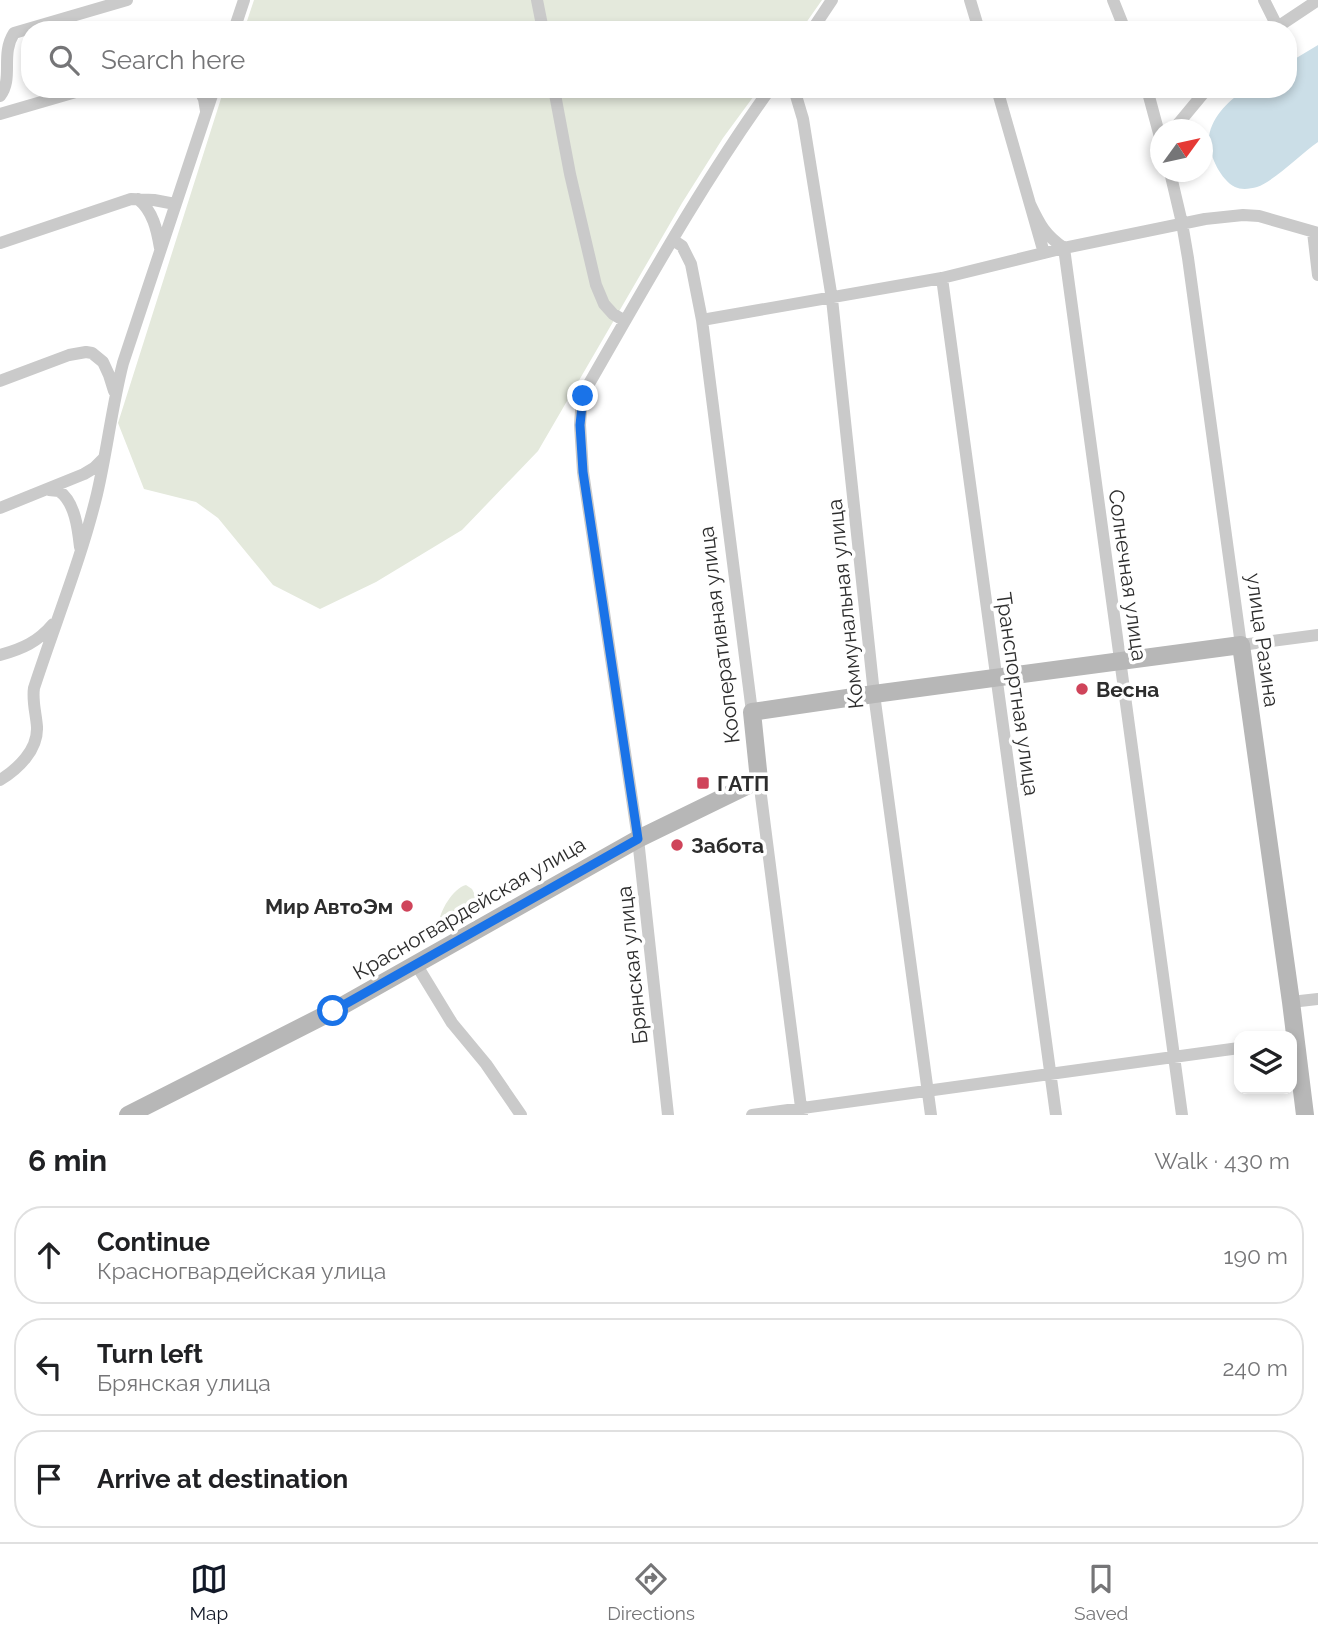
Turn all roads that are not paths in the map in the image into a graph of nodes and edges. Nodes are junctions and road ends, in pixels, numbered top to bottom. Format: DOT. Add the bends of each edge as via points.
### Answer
graph roads {
  1 [pos="127,0"];
  2 [pos="537,0"];
  3 [pos="832,0"];
  4 [pos="971,0"];
  5 [pos="1113,0"];
  6 [pos="1264,0"];
  7 [pos="1318,0"];
  8 [pos="241,3"];
  9 [pos="55,21"];
  10 [pos="236,21"];
  11 [pos="540,21"];
  12 [pos="818,21"];
  13 [pos="977,21"];
  14 [pos="1121,21"];
  15 [pos="1272,21"];
  16 [pos="1286,21"];
  17 [pos="21,31"];
  18 [pos="0,96"];
  19 [pos="53,98"];
  20 [pos="204,98"];
  21 [pos="211,98"];
  22 [pos="556,98"];
  23 [pos="765,98"];
  24 [pos="794,98"];
  25 [pos="797,98"];
  26 [pos="1000,98"];
  27 [pos="1150,98"];
  28 [pos="1200,98"];
  29 [pos="799,105"];
  30 [pos="206,111"];
  31 [pos="0,114"];
  32 [pos="1154,114"];
  33 [pos="1155,119"];
  34 [pos="1159,119"];
  35 [pos="1182,119"];
  36 [pos="1172,182"];
  37 [pos="138,199"];
  38 [pos="175,204"];
  39 [pos="1030,204"];
  40 [pos="1182,223"];
  41 [pos="1315,233"];
  42 [pos="673,240"];
  43 [pos="0,243"];
  44 [pos="1064,248"];
  45 [pos="160,252"];
  46 [pos="1044,253"];
  47 [pos="1318,275"];
  48 [pos="942,278"];
  49 [pos="832,299"];
  50 [pos="702,320"];
  51 [pos="625,321"];
  52 [pos="0,381"];
  53 [pos="115,396"];
  54 [pos="103,459"];
  55 [pos="45,491"];
  56 [pos="0,508"];
  57 [pos="81,553"];
  58 [pos="57,619"];
  59 [pos="1318,635"];
  60 [pos="1241,645"];
  61 [pos="0,655"];
  62 [pos="1121,661"];
  63 [pos="997,677"];
  64 [pos="874,694"];
  65 [pos="751,712"];
  66 [pos="0,780"];
  67 [pos="759,780"];
  68 [pos="638,839"];
  69 [pos="416,964"];
  70 [pos="1318,999"];
  71 [pos="1291,1002"];
  72 [pos="1293,1031"];
  73 [pos="1234,1049"];
  74 [pos="1174,1056"];
  75 [pos="1297,1061"];
  76 [pos="1050,1074"];
  77 [pos="928,1091"];
  78 [pos="802,1111"];
  79 [pos="128,1115"];
  80 [pos="521,1115"];
  81 [pos="668,1115"];
  82 [pos="752,1115"];
  83 [pos="931,1115"];
  84 [pos="1056,1115"];
  85 [pos="1182,1115"];
  86 [pos="1305,1115"];
  1 -- 9 [label="street"];
  2 -- 11 [label="street"];
  3 -- 12 [label="street"];
  4 -- 13 [label="street"];
  5 -- 14 [label="street"];
  6 -- 15 [label="street"];
  7 -- 16 [label="street"];
  8 -- 10 [label="street"];
  17 -- 18 [label="street" via="10,39 6,86"];
  19 -- 31 [label="street"];
  20 -- 30 [label="street"];
  21 -- 30 [label="street"];
  22 -- 51 [label="street" via="596,285 604,304"];
  23 -- 42 [label="street" via="720,161"];
  24 -- 29 [label="street"];
  25 -- 29 [label="street, Коммунальная улица"];
  26 -- 39 [label="street"];
  27 -- 32 [label="street"];
  28 -- 35 [label="street"];
  29 -- 49 [label="street, Коммунальная улица"];
  30 -- 38 [label="street"];
  32 -- 33 [label="street"];
  32 -- 34 [label="street"];
  36 -- 40 [label="street, улица Разина"];
  37 -- 38 [label="street"];
  37 -- 43 [label="street"];
  37 -- 45 [label="street" via="153,221"];
  38 -- 45 [label="street"];
  39 -- 44 [label="street" via="1046,234"];
  39 -- 46 [label="street"];
  40 -- 41 [label="street" via="1259,216"];
  40 -- 44 [label="street"];
  40 -- 60 [label="street, улица Разина"];
  41 -- 47 [label="street"];
  42 -- 50 [label="street, Кооперативная улица" via="682,246 691,264"];
  42 -- 51 [label="street"];
  44 -- 46 [label="street"];
  44 -- 62 [label="street, Солнечная улица"];
  45 -- 53 [label="street"];
  46 -- 48 [label="street"];
  48 -- 49 [label="street"];
  48 -- 63 [label="street, Транспортная улица"];
  49 -- 50 [label="street"];
  49 -- 64 [label="street, Коммунальная улица"];
  50 -- 65 [label="street, Кооперативная улица"];
  51 -- 68 [label="street, Брянская улица" via="583,396 580,425 583,472"];
  52 -- 53 [label="street" via="82,351 103,362"];
  53 -- 54 [label="street"];
  54 -- 55 [label="street" via="84,474"];
  54 -- 57 [label="street"];
  55 -- 56 [label="street"];
  55 -- 57 [label="street" via="59,491 67,499"];
  57 -- 58 [label="street"];
  58 -- 61 [label="street" via="35,641"];
  58 -- 66 [label="street" via="34,688 35,744"];
  59 -- 60 [label="street"];
  60 -- 62 [label="street"];
  60 -- 71 [label="street, улица Разина"];
  62 -- 63 [label="street"];
  62 -- 74 [label="street, Солнечная улица"];
  63 -- 64 [label="street"];
  63 -- 76 [label="street, Транспортная улица"];
  64 -- 65 [label="street"];
  64 -- 77 [label="street, Коммунальная улица"];
  65 -- 67 [label="street, Кооперативная улица"];
  67 -- 68 [label="street, Красногвардейская улица"];
  67 -- 78 [label="street, Кооперативная улица"];
  68 -- 69 [label="street, Красногвардейская улица"];
  68 -- 81 [label="street, Брянская улица"];
  69 -- 79 [label="street, Красногвардейская улица"];
  69 -- 80 [label="street" via="452,1023"];
  70 -- 71 [label="street"];
  71 -- 72 [label="street, улица Разина"];
  73 -- 74 [label="street"];
  74 -- 76 [label="street"];
  74 -- 85 [label="street, Солнечная улица"];
  75 -- 86 [label="street, улица Разина"];
  76 -- 77 [label="street"];
  76 -- 84 [label="street, Транспортная улица"];
  77 -- 78 [label="street"];
  77 -- 83 [label="street, Коммунальная улица"];
  78 -- 82 [label="street"];
}
